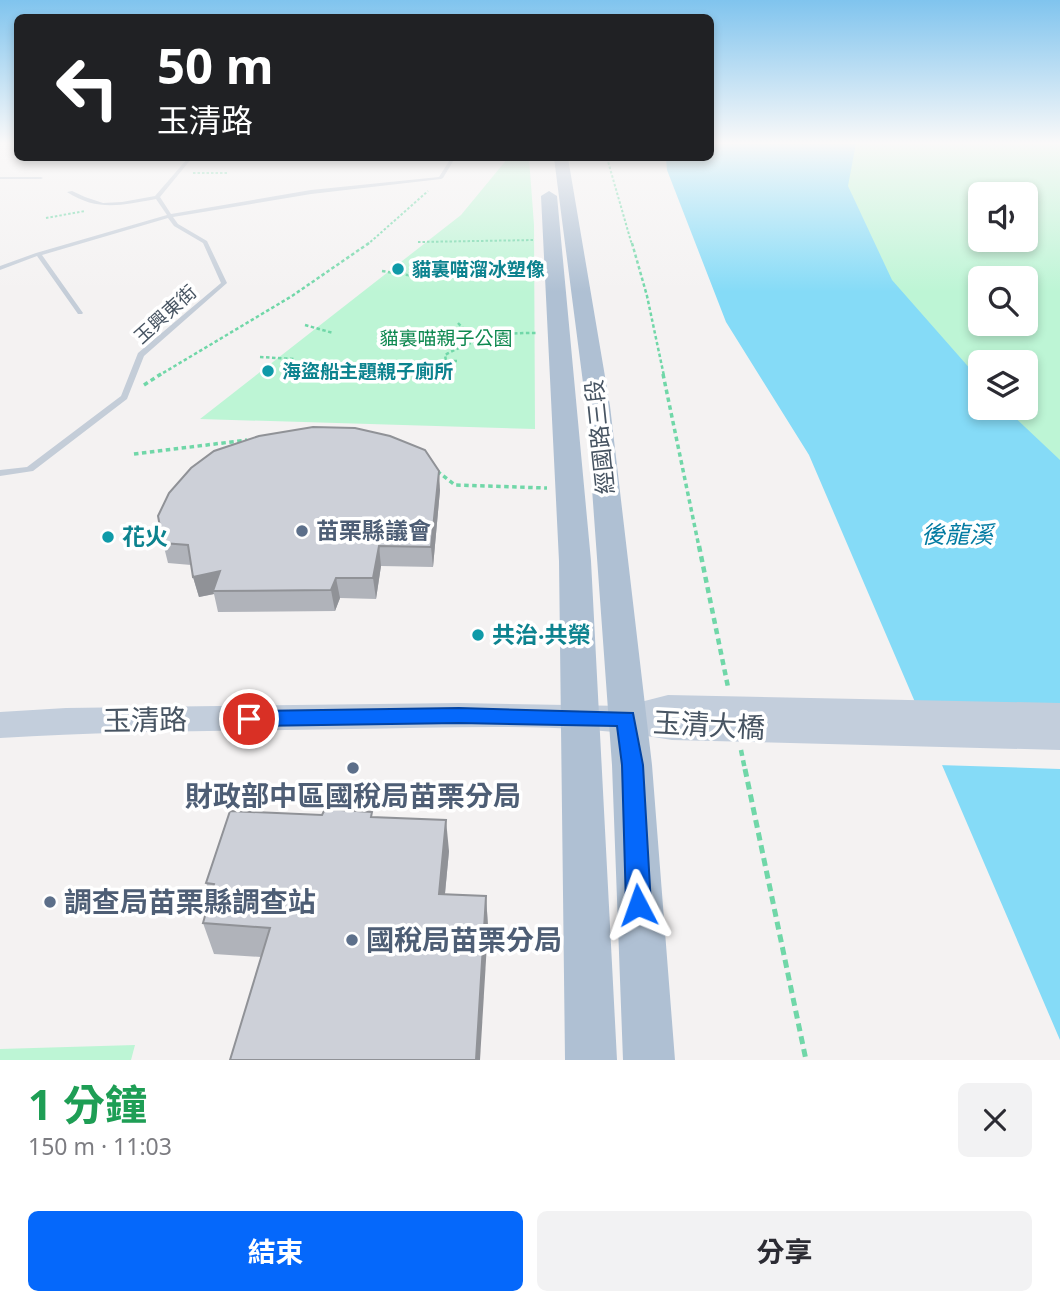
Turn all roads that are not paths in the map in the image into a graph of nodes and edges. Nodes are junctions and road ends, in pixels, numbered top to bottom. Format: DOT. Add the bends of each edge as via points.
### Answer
graph roads {
  1 [pos="70,192"];
  2 [pos="161,192"];
  3 [pos="308,192"];
  4 [pos="548,192"];
  5 [pos="566,192"];
  6 [pos="157,197"];
  7 [pos="169,216"];
  8 [pos="38,254"];
  9 [pos="0,268"];
  10 [pos="80,313"];
  11 [pos="0,473"];
  12 [pos="1060,715"];
  13 [pos="580,717"];
  14 [pos="670,717"];
  15 [pos="626,719"];
  16 [pos="0,725"];
  17 [pos="1060,737"];
  18 [pos="591,1060"];
  19 [pos="649,1060"];
  1 -- 6 [label="lane" via="106,206"];
  2 -- 6 [label="lane"];
  3 -- 7 [label="lane"];
  4 -- 13 [label="main road, 經國路三段" via="575,561"];
  5 -- 15 [label="main road, 經國路三段" via="598,406"];
  6 -- 7 [label="lane, 玉興東街"];
  7 -- 8 [label="lane"];
  7 -- 11 [label="lane, 玉興東街" via="205,242 224,283 141,355 124,397 30,469"];
  8 -- 9 [label="lane"];
  8 -- 10 [label="lane"];
  12 -- 14 [label="street, 玉清大橋"];
  13 -- 15 [label="street, 玉清路"];
  13 -- 16 [label="street, 玉清路"];
  13 -- 18 [label="main road, 經國路三段"];
  14 -- 15 [label="street, 玉清大橋"];
  14 -- 17 [label="street, 玉清大橋"];
  15 -- 19 [label="main road, 經國路三段"];
}
